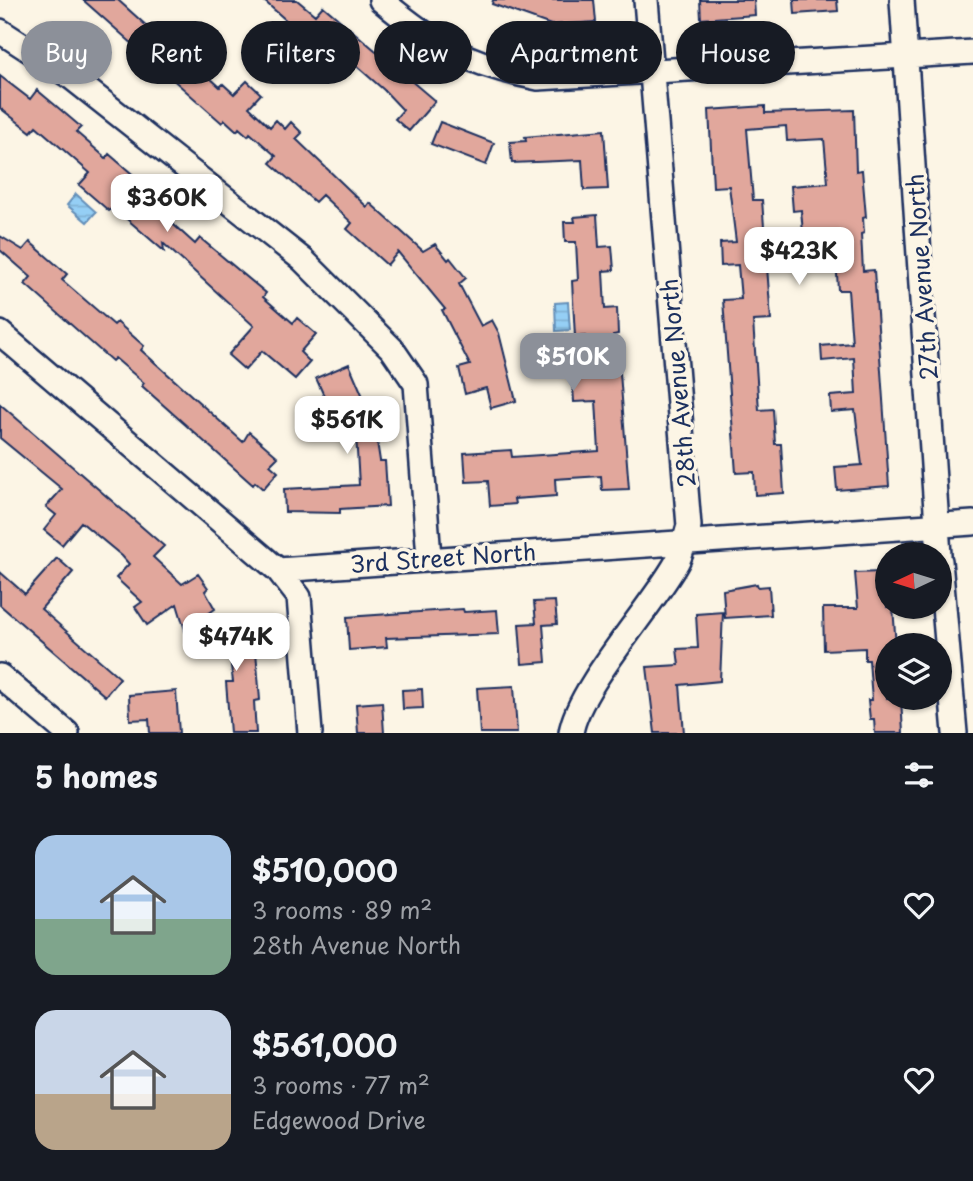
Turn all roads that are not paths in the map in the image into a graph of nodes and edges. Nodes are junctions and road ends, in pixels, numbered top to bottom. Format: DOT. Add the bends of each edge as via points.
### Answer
graph roads {
  1 [pos="381,0"];
  2 [pos="646,0"];
  3 [pos="902,0"];
  4 [pos="647,21"];
  5 [pos="0,31"];
  6 [pos="973,52"];
  7 [pos="905,57"];
  8 [pos="486,66"];
  9 [pos="662,72"];
  10 [pos="652,84"];
  11 [pos="0,333"];
  12 [pos="973,523"];
  13 [pos="937,526"];
  14 [pos="684,542"];
  15 [pos="938,542"];
  16 [pos="429,557"];
  17 [pos="278,570"];
  18 [pos="945,620"];
  19 [pos="0,676"];
  20 [pos="67,733"];
  21 [pos="310,733"];
  22 [pos="571,733"];
  23 [pos="955,733"];
  1 -- 8 [label="street" via="440,46"];
  2 -- 4 [label="street, 28th Avenue North"];
  3 -- 7 [label="street, 27th Avenue North"];
  5 -- 16 [label="street" via="71,77 303,260 392,349 416,384"];
  6 -- 7 [label="street"];
  7 -- 9 [label="street"];
  7 -- 13 [label="street, 27th Avenue North"];
  10 -- 14 [label="street, 28th Avenue North" via="689,526"];
  11 -- 17 [label="street"];
  12 -- 13 [label="street, 3rd Street North"];
  13 -- 14 [label="street, 3rd Street North"];
  13 -- 15 [label="street, 27th Avenue North"];
  14 -- 16 [label="street, 3rd Street North"];
  14 -- 22 [label="street, 28th Avenue North" via="678,561 597,680"];
  16 -- 17 [label="street, 3rd Street North"];
  17 -- 21 [label="street" via="299,597"];
  18 -- 23 [label="street"];
  19 -- 20 [label="street"];
}
